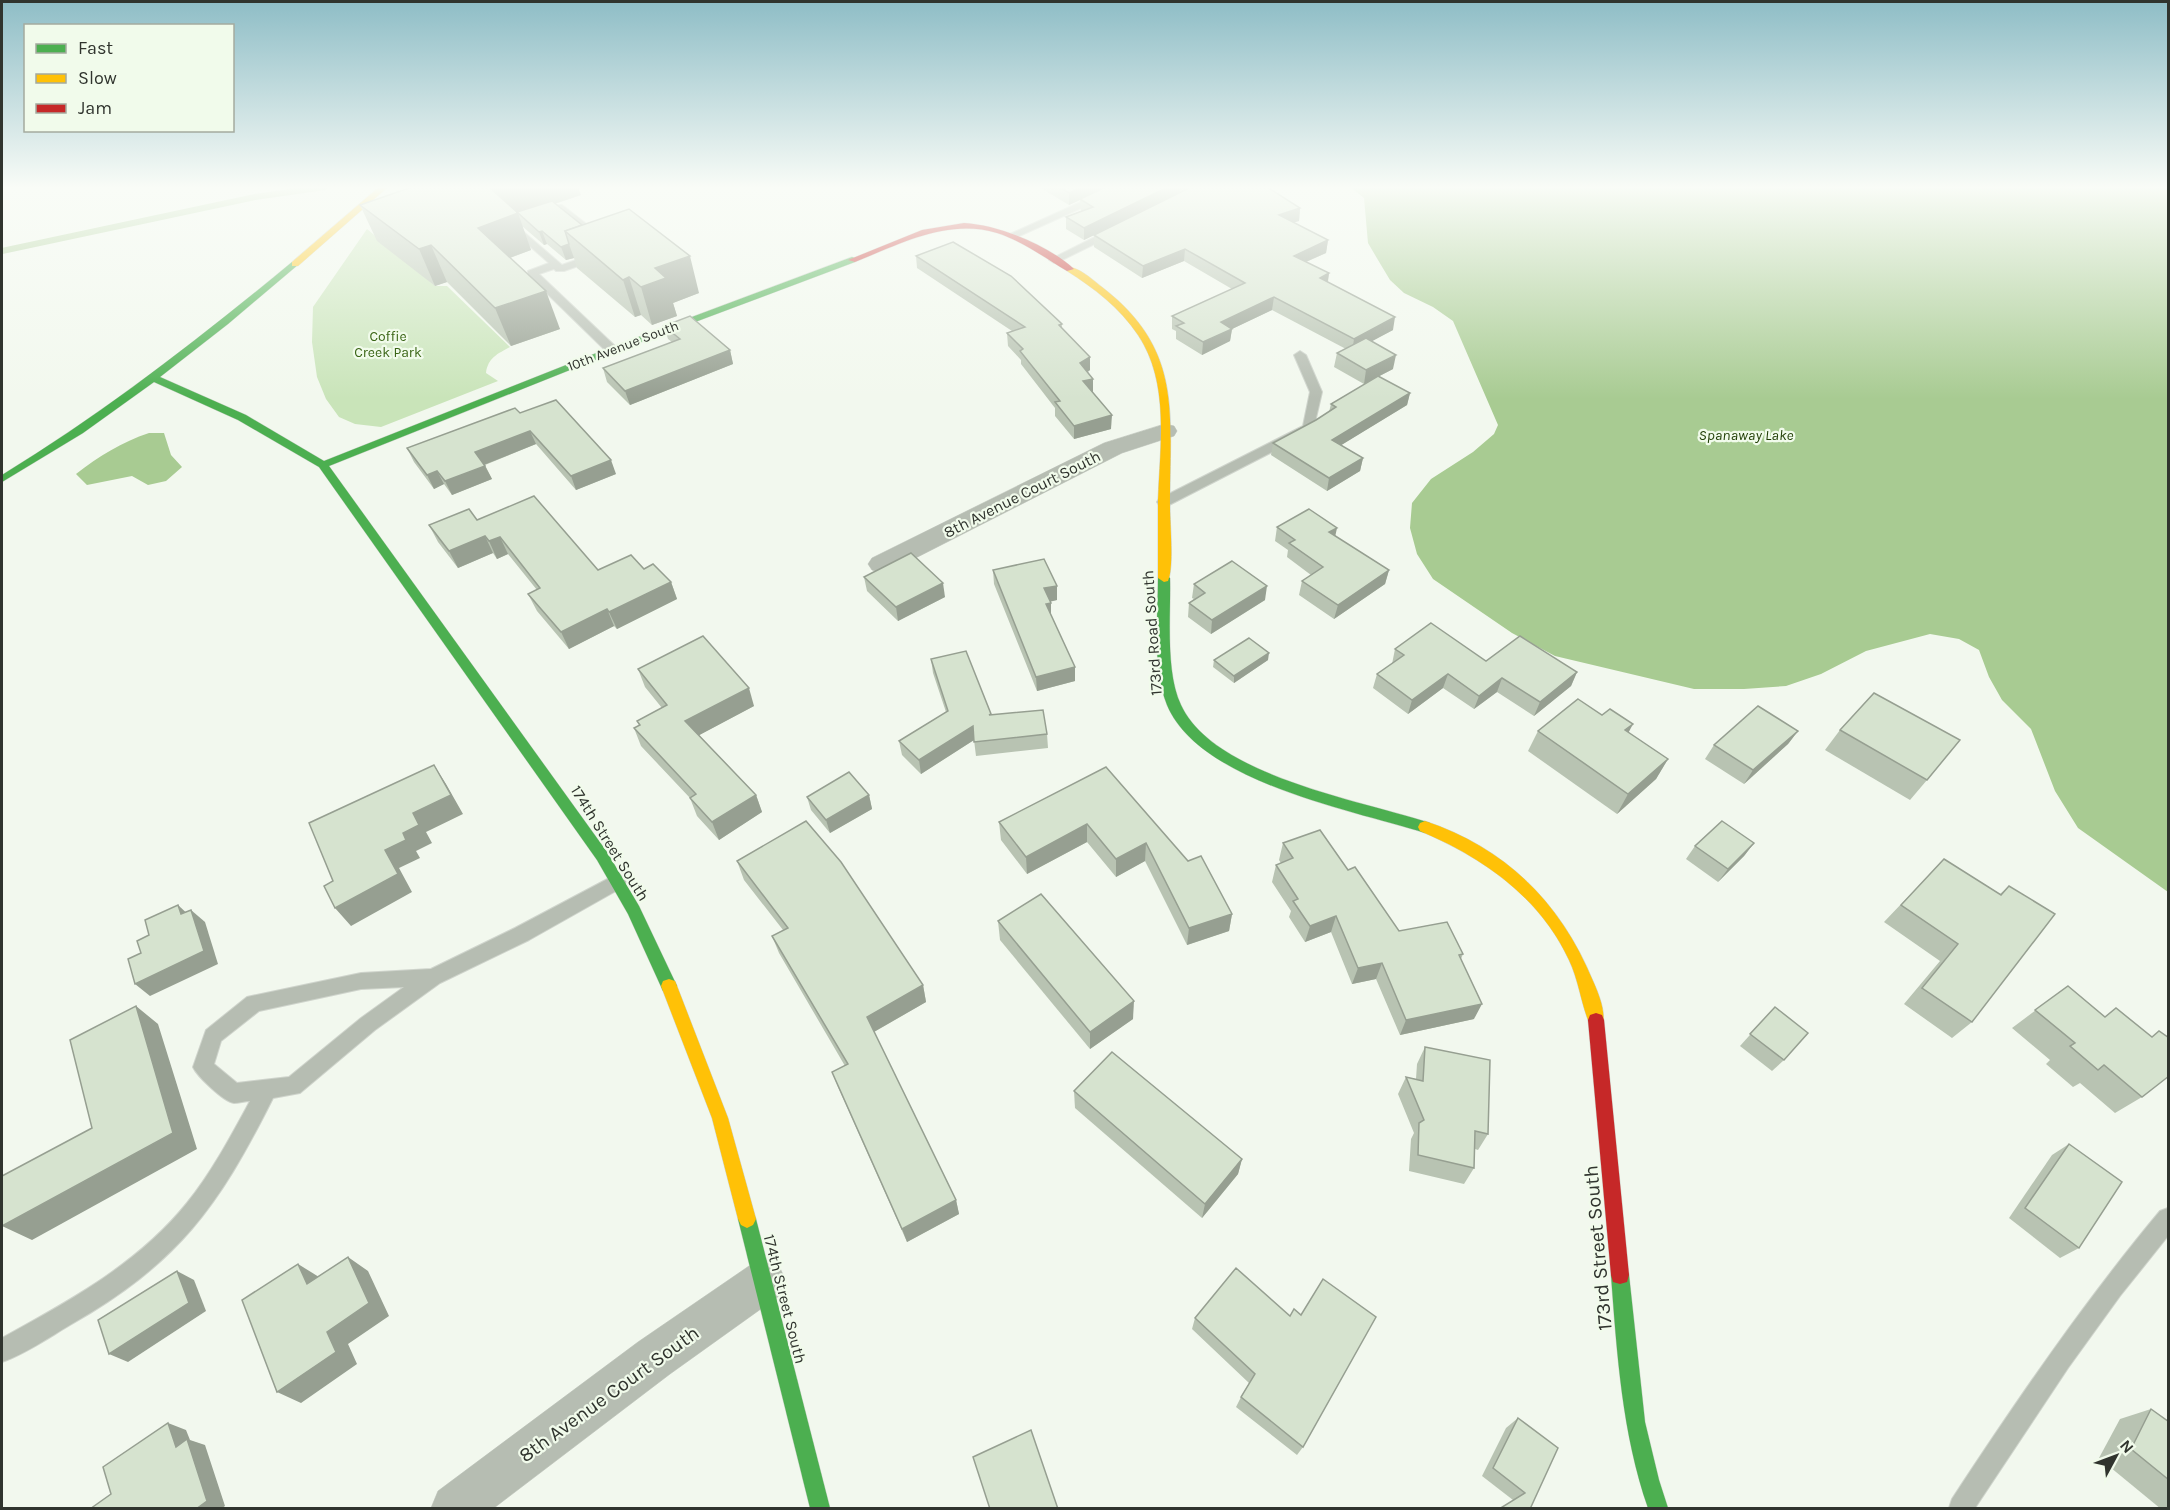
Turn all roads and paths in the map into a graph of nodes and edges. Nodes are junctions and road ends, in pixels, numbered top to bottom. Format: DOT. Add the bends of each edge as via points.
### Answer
graph roads {
  1 [pos="300,257"];
  2 [pos="549,257"];
  3 [pos="584,257"];
  4 [pos="857,257"];
  5 [pos="1050,257"];
  6 [pos="1059,257"];
  7 [pos="1054,260"];
  8 [pos="556,264"];
  9 [pos="612,350"];
  10 [pos="1300,355"];
  11 [pos="156,379"];
  12 [pos="1165,431"];
  13 [pos="323,465"];
  14 [pos="2,479"];
  15 [pos="1164,501"];
  16 [pos="882,564"];
  17 [pos="617,882"];
  18 [pos="433,977"];
  19 [pos="1586,983"];
  20 [pos="266,1090"];
  21 [pos="2169,1219"];
  22 [pos="764,1281"];
  23 [pos="2,1350"];
  24 [pos="455,1509"];
  25 [pos="819,1509"];
  26 [pos="1658,1509"];
  27 [pos="1961,1509"];
  1 -- 11 [label="street"];
  2 -- 8 [label="lane"];
  3 -- 8 [label="lane" via="560,269"];
  4 -- 9 [label="street, 10th Avenue South"];
  5 -- 7 [label="street, 173rd Road South"];
  6 -- 7 [label="lane"];
  7 -- 12 [label="street, 173rd Road South" via="1103,291 1139,328 1155,354"];
  8 -- 9 [label="lane" via="532,273"];
  9 -- 13 [label="street, 10th Avenue South"];
  10 -- 15 [label="lane" via="1316,392 1309,428"];
  11 -- 13 [label="street, 174th Street South" via="247,416"];
  11 -- 14 [label="street" via="50,452"];
  12 -- 15 [label="street, 173rd Road South"];
  12 -- 16 [label="street, 8th Avenue Court South" via="1113,448"];
  13 -- 17 [label="street, 174th Street South" via="544,771"];
  15 -- 19 [label="street, 173rd Road South" via="1169,693 1188,731 1239,768 1389,814 1473,847 1508,872 1545,908 1580,963"];
  17 -- 18 [label="lane"];
  17 -- 22 [label="street, 174th Street South" via="672,996 720,1118"];
  18 -- 20 [label="lane" via="293,1086"];
  18 -- 20 [label="lane" via="361,981 254,1003 213,1036 203,1067 234,1093"];
  19 -- 26 [label="street, 173rd Street South" via="1599,1038 1633,1427"];
  20 -- 23 [label="lane" via="231,1159 182,1226 144,1261 82,1306"];
  21 -- 27 [label="lane" via="2036,1392"];
  22 -- 24 [label="street, 8th Avenue Court South" via="654,1358"];
  22 -- 25 [label="street, 174th Street South"];
}
